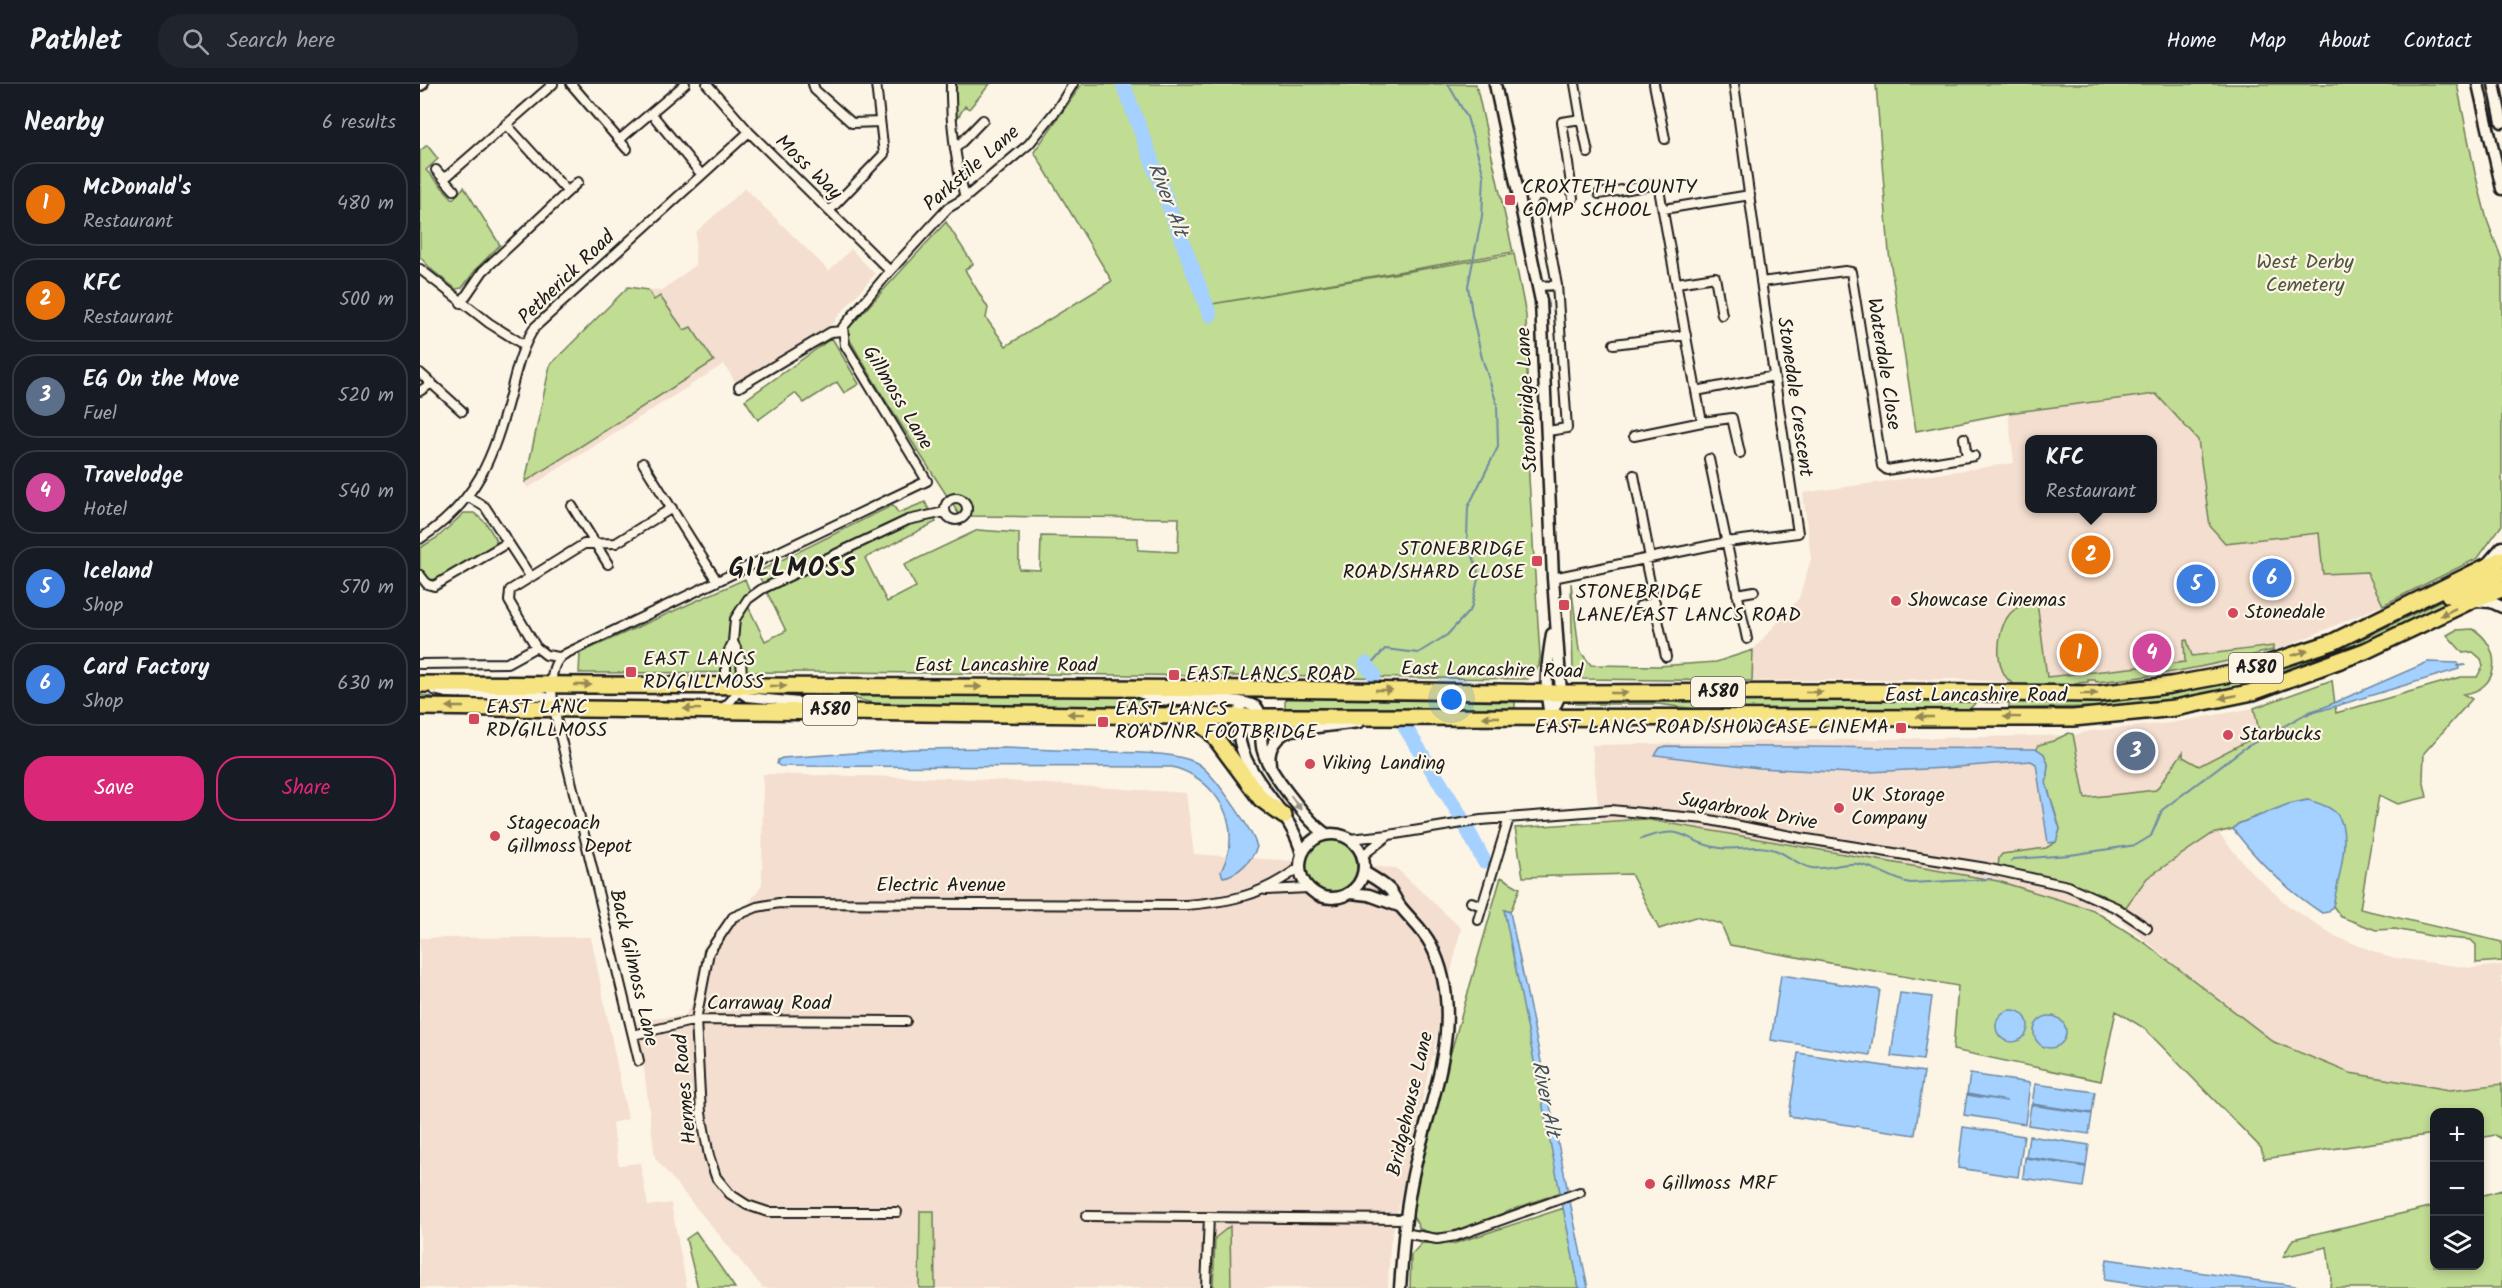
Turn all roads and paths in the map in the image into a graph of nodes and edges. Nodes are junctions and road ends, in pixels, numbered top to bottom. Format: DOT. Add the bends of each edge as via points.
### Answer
graph roads {
  1 [pos="554,84"];
  2 [pos="571,84"];
  3 [pos="685,84"];
  4 [pos="707,84"];
  5 [pos="813,84"];
  6 [pos="876,84"];
  7 [pos="951,84"];
  8 [pos="1073,84"];
  9 [pos="1495,84"];
  10 [pos="1575,84"];
  11 [pos="1654,84"];
  12 [pos="1734,84"];
  13 [pos="2478,84"];
  14 [pos="2497,87"];
  15 [pos="651,113"];
  16 [pos="1581,119"];
  17 [pos="983,120"];
  18 [pos="880,122"];
  19 [pos="2502,122"];
  20 [pos="506,124"];
  21 [pos="749,132"];
  22 [pos="1665,139"];
  23 [pos="619,140"];
  24 [pos="627,149"];
  25 [pos="955,149"];
  26 [pos="1588,153"];
  27 [pos="436,170"];
  28 [pos="701,174"];
  29 [pos="444,179"];
  30 [pos="578,182"];
  31 [pos="2502,189"];
  32 [pos="454,190"];
  33 [pos="567,191"];
  34 [pos="1599,194"];
  35 [pos="1750,195"];
  36 [pos="965,198"];
  37 [pos="1573,198"];
  38 [pos="1542,205"];
  39 [pos="1664,209"];
  40 [pos="829,211"];
  41 [pos="890,271"];
  42 [pos="422,275"];
  43 [pos="1761,282"];
  44 [pos="1677,283"];
  45 [pos="1557,285"];
  46 [pos="1539,286"];
  47 [pos="461,303"];
  48 [pos="1722,315"];
  49 [pos="842,331"];
  50 [pos="1686,335"];
  51 [pos="1614,344"];
  52 [pos="524,345"];
  53 [pos="420,373"];
  54 [pos="1774,376"];
  55 [pos="432,383"];
  56 [pos="739,387"];
  57 [pos="420,391"];
  58 [pos="1696,391"];
  59 [pos="462,411"];
  60 [pos="1702,422"];
  61 [pos="1548,431"];
  62 [pos="1634,436"];
  63 [pos="1964,438"];
  64 [pos="1740,453"];
  65 [pos="1709,459"];
  66 [pos="643,463"];
  67 [pos="1634,475"];
  68 [pos="469,497"];
  69 [pos="573,506"];
  70 [pos="672,508"];
  71 [pos="945,512"];
  72 [pos="420,539"];
  73 [pos="596,542"];
  74 [pos="1727,542"];
  75 [pos="507,543"];
  76 [pos="2502,547"];
  77 [pos="1648,558"];
  78 [pos="2502,559"];
  79 [pos="608,564"];
  80 [pos="2484,568"];
  81 [pos="2502,574"];
  82 [pos="420,575"];
  83 [pos="530,576"];
  84 [pos="1553,578"];
  85 [pos="717,580"];
  86 [pos="2502,589"];
  87 [pos="1754,591"];
  88 [pos="1737,594"];
  89 [pos="2472,600"];
  90 [pos="1654,602"];
  91 [pos="1640,606"];
  92 [pos="2502,607"];
  93 [pos="1556,616"];
  94 [pos="1747,639"];
  95 [pos="733,642"];
  96 [pos="2333,642"];
  97 [pos="536,647"];
  98 [pos="559,657"];
  99 [pos="1666,657"];
  100 [pos="420,664"];
  101 [pos="553,684"];
  102 [pos="420,685"];
  103 [pos="736,688"];
  104 [pos="1127,688"];
  105 [pos="1263,689"];
  106 [pos="1553,693"];
  107 [pos="420,707"];
  108 [pos="555,708"];
  109 [pos="719,710"];
  110 [pos="1242,710"];
  111 [pos="877,711"];
  112 [pos="1189,716"];
  113 [pos="1383,716"];
  114 [pos="1260,717"];
  115 [pos="1550,717"];
  116 [pos="1270,767"];
  117 [pos="1284,816"];
  118 [pos="1509,818"];
  119 [pos="1326,834"];
  120 [pos="1389,836"];
  121 [pos="1349,839"];
  122 [pos="1302,854"];
  123 [pos="1363,855"];
  124 [pos="1300,867"];
  125 [pos="1364,872"];
  126 [pos="1308,888"];
  127 [pos="1261,891"];
  128 [pos="1351,893"];
  129 [pos="1471,902"];
  130 [pos="1399,906"];
  131 [pos="1482,906"];
  132 [pos="1478,920"];
  133 [pos="2147,928"];
  134 [pos="696,1020"];
  135 [pos="906,1021"];
  136 [pos="633,1035"];
  137 [pos="639,1061"];
  138 [pos="1580,1192"];
  139 [pos="897,1212"];
  140 [pos="1086,1216"];
  141 [pos="1209,1217"];
  142 [pos="1405,1219"];
  143 [pos="1404,1233"];
  144 [pos="1206,1273"];
  145 [pos="1198,1288"];
  146 [pos="1206,1288"];
  147 [pos="1400,1288"];
  1 -- 20 [label="street"];
  2 -- 23 [label="street"];
  3 -- 15 [label="street"];
  4 -- 21 [label="street, Moss Way"];
  5 -- 18 [label="street" via="852,123"];
  6 -- 18 [label="street"];
  7 -- 25 [label="street" via="950,122"];
  8 -- 36 [label="street, Parkstile Lane" via="1029,144"];
  9 -- 46 [label="street, Stonebridge Lane"];
  10 -- 16 [label="street"];
  11 -- 22 [label="street"];
  12 -- 35 [label="street, Stonedale Crescent"];
  13 -- 31 [label="street"];
  14 -- 19 [label="street"];
  15 -- 23 [label="street"];
  15 -- 28 [label="street"];
  16 -- 26 [label="street"];
  16 -- 37 [label="street" via="1562,122"];
  17 -- 25 [label="street"];
  18 -- 40 [label="street" via="884,154"];
  20 -- 29 [label="street"];
  20 -- 33 [label="street"];
  21 -- 28 [label="street, Petherick Road"];
  21 -- 40 [label="street, Moss Way"];
  23 -- 24 [label="street"];
  25 -- 36 [label="street"];
  27 -- 29 [label="street"];
  28 -- 52 [label="street, Petherick Road" via="535,327"];
  29 -- 32 [label="street"];
  30 -- 33 [label="street"];
  33 -- 47 [label="street" via="483,271"];
  34 -- 39 [label="street" via="1658,184"];
  35 -- 39 [label="street"];
  35 -- 43 [label="street, Stonedale Crescent"];
  36 -- 41 [label="street, Parkstile Lane" via="948,208"];
  38 -- 45 [label="street"];
  39 -- 44 [label="street"];
  40 -- 41 [label="street, Moss Way"];
  41 -- 49 [label="street, Parkstile Lane" via="847,319"];
  42 -- 47 [label="street"];
  43 -- 54 [label="street, Stonedale Crescent"];
  43 -- 63 [label="street, Waterdale Close" via="1851,272 1882,466 1887,470 1970,456"];
  44 -- 48 [label="street" via="1715,277"];
  44 -- 50 [label="street"];
  45 -- 46 [label="street"];
  45 -- 61 [label="street" via="1567,428"];
  46 -- 61 [label="street, Stonebridge Lane"];
  47 -- 52 [label="street"];
  49 -- 56 [label="street" via="831,332"];
  49 -- 85 [label="street, Gillmoss Lane" via="845,345 927,482"];
  50 -- 51 [label="street"];
  50 -- 58 [label="street"];
  52 -- 68 [label="street, Petherick Road" via="488,464"];
  53 -- 55 [label="street"];
  54 -- 58 [label="street"];
  54 -- 74 [label="street, Stonedale Crescent" via="1798,533"];
  55 -- 57 [label="street"];
  55 -- 59 [label="street"];
  58 -- 60 [label="street"];
  60 -- 62 [label="street"];
  60 -- 64 [label="street" via="1732,418"];
  61 -- 84 [label="street, Stonebridge Lane"];
  65 -- 74 [label="street"];
  66 -- 70 [label="street"];
  67 -- 77 [label="street"];
  68 -- 72 [label="street, Petherick Road"];
  68 -- 75 [label="street" via="485,507"];
  69 -- 73 [label="street"];
  70 -- 73 [label="street" via="616,543"];
  70 -- 85 [label="street"];
  71 -- 95 [label="street" via="908,520 754,594 735,619"];
  73 -- 79 [label="street"];
  73 -- 83 [label="street" via="584,544"];
  74 -- 77 [label="street, Stonedale Crescent"];
  74 -- 88 [label="street"];
  75 -- 82 [label="street" via="434,586 426,584"];
  75 -- 83 [label="street"];
  76 -- 80 [label="street"];
  77 -- 84 [label="street, Stonedale Crescent"];
  77 -- 90 [label="street"];
  78 -- 80 [label="highway, East Lancashire Road / A580"];
  80 -- 96 [label="highway, East Lancashire Road / A580"];
  81 -- 96 [label="highway" via="2366,635"];
  83 -- 97 [label="street" via="510,590 509,601"];
  84 -- 93 [label="street, Stonebridge Lane"];
  85 -- 98 [label="street"];
  86 -- 89 [label="highway, East Lancashire Road / A580"];
  87 -- 88 [label="street"];
  88 -- 94 [label="street"];
  89 -- 92 [label="street"];
  89 -- 115 [label="highway, East Lancashire Road / A580, one-way" via="2366,651 2253,692 2175,708 2073,718"];
  90 -- 91 [label="street"];
  90 -- 99 [label="street"];
  93 -- 106 [label="street, Stonebridge Lane"];
  93 -- 106 [label="street" via="1545,675"];
  95 -- 103 [label="street" via="741,656"];
  95 -- 103 [label="street" via="726,657 726,677"];
  106 -- 96 [label="highway, East Lancashire Road / A580, one-way" via="2098,694 2242,672"];
  97 -- 98 [label="street" via="546,655"];
  97 -- 100 [label="street" via="507,663"];
  98 -- 101 [label="street, Back Gilmoss Lane" via="553,670"];
  101 -- 102 [label="highway, East Lancashire Road / A580"];
  101 -- 103 [label="highway, East Lancashire Road / A580, one-way"];
  101 -- 108 [label="street, Back Gilmoss Lane"];
  102 -- 108 [label="street" via="447,693 543,696"];
  103 -- 104 [label="highway, East Lancashire Road / A580, one-way"];
  103 -- 109 [label="street"];
  103 -- 111 [label="street" via="747,697"];
  104 -- 105 [label="highway, East Lancashire Road / A580"];
  104 -- 110 [label="street" via="1160,699"];
  105 -- 106 [label="highway, East Lancashire Road / A580, one-way"];
  105 -- 110 [label="street" via="1254,693"];
  106 -- 115 [label="street, Stonebridge Lane"];
  108 -- 107 [label="highway, East Lancashire Road / A580, one-way"];
  109 -- 108 [label="highway, East Lancashire Road / A580, one-way"];
  108 -- 136 [label="street, Back Gilmoss Lane"];
  109 -- 111 [label="highway, East Lancashire Road / A580"];
  110 -- 112 [label="highway, East Lancashire Road / A580"];
  110 -- 114 [label="highway, East Lancashire Road / A580"];
  110 -- 117 [label="street" via="1240,743 1245,761"];
  112 -- 111 [label="highway, East Lancashire Road / A580, one-way"];
  112 -- 117 [label="highway" via="1210,732 1261,799"];
  113 -- 114 [label="highway, East Lancashire Road / A580"];
  115 -- 113 [label="highway, East Lancashire Road / A580, one-way"];
  113 -- 116 [label="street" via="1287,731 1271,748"];
  114 -- 116 [label="street" via="1261,746"];
  116 -- 119 [label="street, one-way" via="1312,824"];
  117 -- 122 [label="street" via="1296,833"];
  118 -- 120 [label="street, Sugarbrook Drive"];
  118 -- 131 [label="street"];
  118 -- 133 [label="street, Sugarbrook Drive" via="1611,810 1705,819 2068,886 2117,908"];
  119 -- 121 [label="street"];
  119 -- 122 [label="street" via="1316,838"];
  120 -- 121 [label="street"];
  120 -- 123 [label="street"];
  121 -- 123 [label="street"];
  122 -- 124 [label="street"];
  123 -- 125 [label="street"];
  124 -- 126 [label="street"];
  124 -- 127 [label="street, Electric Avenue"];
  125 -- 128 [label="street"];
  125 -- 130 [label="street, Bridgehouse Lane" via="1390,891"];
  126 -- 127 [label="street, Electric Avenue"];
  126 -- 128 [label="street" via="1329,898"];
  127 -- 134 [label="street, Electric Avenue" via="1228,901 1186,905 860,902 757,907 733,916 709,952"];
  128 -- 130 [label="street, Bridgehouse Lane"];
  129 -- 131 [label="street"];
  130 -- 142 [label="street, Bridgehouse Lane" via="1431,944 1444,978 1448,1010 1446,1047"];
  131 -- 132 [label="street"];
  134 -- 135 [label="street, Carraway Road"];
  134 -- 136 [label="street, Carraway Road"];
  134 -- 139 [label="street, Hermes Road" via="700,1113 706,1145 716,1177 730,1194 768,1212"];
  136 -- 137 [label="street, Back Gilmoss Lane"];
  138 -- 143 [label="street" via="1456,1236 1437,1239"];
  140 -- 141 [label="street"];
  141 -- 142 [label="street"];
  141 -- 144 [label="street"];
  142 -- 143 [label="street, Bridgehouse Lane"];
  143 -- 147 [label="street, Bridgehouse Lane"];
  144 -- 145 [label="street"];
  144 -- 146 [label="street"];
}
